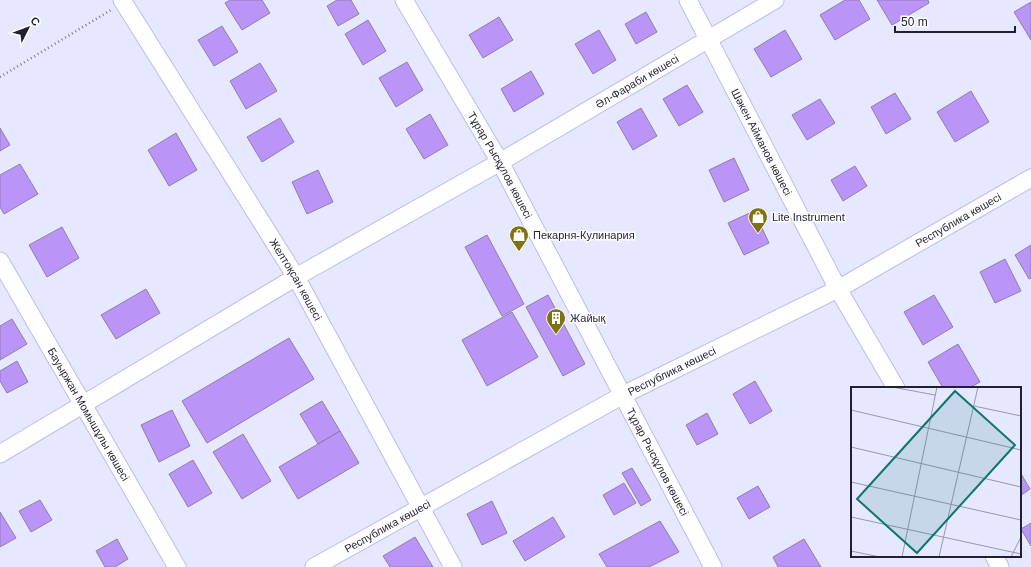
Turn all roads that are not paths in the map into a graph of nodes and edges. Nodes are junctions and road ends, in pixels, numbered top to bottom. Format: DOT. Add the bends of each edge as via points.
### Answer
graph roads {
  1 [pos="404,0"];
  2 [pos="688,0"];
  3 [pos="775,0"];
  4 [pos="123,1"];
  5 [pos="709,39"];
  6 [pos="500,162"];
  7 [pos="1031,178"];
  8 [pos="0,261"];
  9 [pos="296,277"];
  10 [pos="838,289"];
  11 [pos="895,387"];
  12 [pos="623,395"];
  13 [pos="84,404"];
  14 [pos="0,454"];
  15 [pos="421,508"];
  16 [pos="995,557"];
  17 [pos="177,567"];
  18 [pos="314,567"];
  19 [pos="453,567"];
  20 [pos="713,567"];
  21 [pos="1000,567"];
  1 -- 6 [label="street, Тұрар Рысқұлов көшесі"];
  2 -- 5 [label="street, Шәкен Айманов көшесі"];
  3 -- 5 [label="street, Әл-Фараби көшесі"];
  4 -- 9 [label="street, Желтоқсан көшесі"];
  5 -- 6 [label="street, Әл-Фараби көшесі"];
  5 -- 10 [label="street, Шәкен Айманов көшесі"];
  6 -- 9 [label="street, Әл-Фараби көшесі"];
  6 -- 12 [label="street, Тұрар Рысқұлов көшесі"];
  7 -- 10 [label="street, Республика көшесі"];
  8 -- 13 [label="street, Бауыржан Момышұлы көшесі"];
  9 -- 13 [label="street, Әл-Фараби көшесі"];
  9 -- 15 [label="street, Желтоқсан көшесі"];
  10 -- 11 [label="street, Шәкен Айманов көшесі"];
  10 -- 12 [label="street, Республика көшесі"];
  12 -- 15 [label="street, Республика көшесі"];
  12 -- 20 [label="street, Тұрар Рысқұлов көшесі"];
  13 -- 14 [label="street, Әл-Фараби көшесі"];
  13 -- 17 [label="street, Бауыржан Момышұлы көшесі"];
  15 -- 18 [label="street, Республика көшесі"];
  15 -- 19 [label="street, Желтоқсан көшесі"];
  16 -- 21 [label="street"];
}
